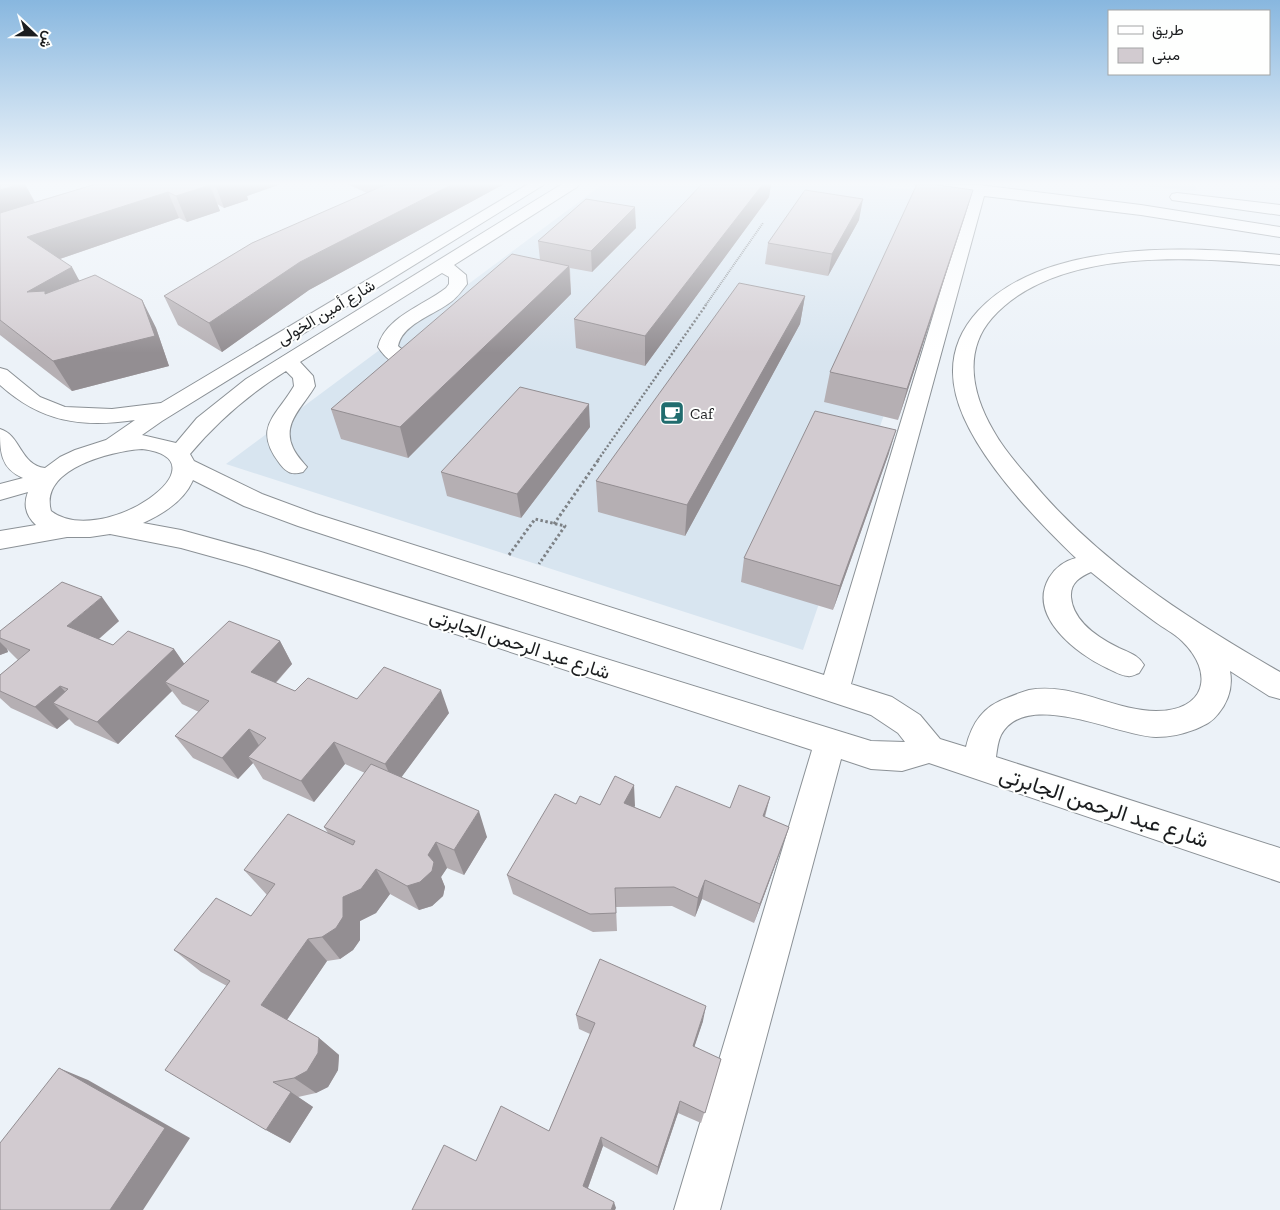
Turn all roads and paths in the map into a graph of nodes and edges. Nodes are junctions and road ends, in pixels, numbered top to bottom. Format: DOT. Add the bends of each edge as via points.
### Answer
graph roads {
  1 [pos="445,240"];
  2 [pos="481,240"];
  3 [pos="750,240"];
  4 [pos="964,240"];
  5 [pos="1280,260"];
  6 [pos="442,265"];
  7 [pos="403,359"];
  8 [pos="286,362"];
  9 [pos="0,374"];
  10 [pos="168,408"];
  11 [pos="0,436"];
  12 [pos="116,444"];
  13 [pos="182,460"];
  14 [pos="295,467"];
  15 [pos="49,478"];
  16 [pos="0,492"];
  17 [pos="554,524"];
  18 [pos="109,525"];
  19 [pos="67,528"];
  20 [pos="0,540"];
  21 [pos="513,550"];
  22 [pos="1096,561"];
  23 [pos="521,590"];
  24 [pos="1186,629"];
  25 [pos="1128,664"];
  26 [pos="1280,687"];
  27 [pos="834,691"];
  28 [pos="830,743"];
  29 [pos="929,749"];
  30 [pos="979,765"];
  31 [pos="1280,866"];
  32 [pos="697,1210"];
  1 -- 10 [label="street, شارع أمين الخولى"];
  2 -- 6 [label="street, شارع أمين الخولى"];
  3 -- 17 [label="path"];
  4 -- 27 [label="street"];
  5 -- 22 [label="street" via="1157,255 1069,268 1032,281 1002,298 979,319 971,332 965,346 963,378 973,415 1016,480"];
  6 -- 7 [label="street" via="457,275 458,284 452,292 390,337 388,348"];
  6 -- 8 [label="street, شارع أمين الخولى"];
  8 -- 13 [label="street, شارع أمين الخولى" via="220,409 200,428"];
  8 -- 14 [label="street" via="305,382 302,392 278,427 280,448"];
  9 -- 10 [label="street" via="34,402 58,411 109,416"];
  10 -- 12 [label="street, شارع أمين الخولى"];
  11 -- 15 [label="street" via="18,466"];
  12 -- 13 [label="street" via="154,442 164,445"];
  12 -- 15 [label="street" via="73,460"];
  13 -- 18 [label="street, شارع أمين الخولى" via="184,475 170,495 143,513"];
  13 -- 23 [label="street" via="229,489 279,510"];
  15 -- 16 [label="street"];
  15 -- 19 [label="street" via="36,500 38,510 43,518"];
  17 -- 21 [label="path" via="535,518"];
  17 -- 23 [label="path" via="565,526"];
  18 -- 19 [label="street"];
  18 -- 28 [label="street, شارع عبد الرحمن الجابرتى" via="181,539 252,558"];
  19 -- 20 [label="street"];
  22 -- 24 [label="street"];
  22 -- 25 [label="street" via="1083,563 1064,575 1056,593 1058,604 1070,627 1082,638 1111,658"];
  23 -- 27 [label="street"];
  24 -- 26 [label="street"];
  24 -- 30 [label="street" via="1209,656 1215,670 1214,697 1194,716 1179,722 1141,722 1070,704 1030,702 999,714 989,726 982,740"];
  27 -- 29 [label="street" via="896,714 909,724"];
  28 -- 29 [label="street, شارع عبد الرحمن الجابرتى" via="887,758"];
  28 -- 32 [label="street"];
  29 -- 30 [label="street, شارع عبد الرحمن الجابرتى"];
  30 -- 31 [label="street, شارع عبد الرحمن الجابرتى"];
}
